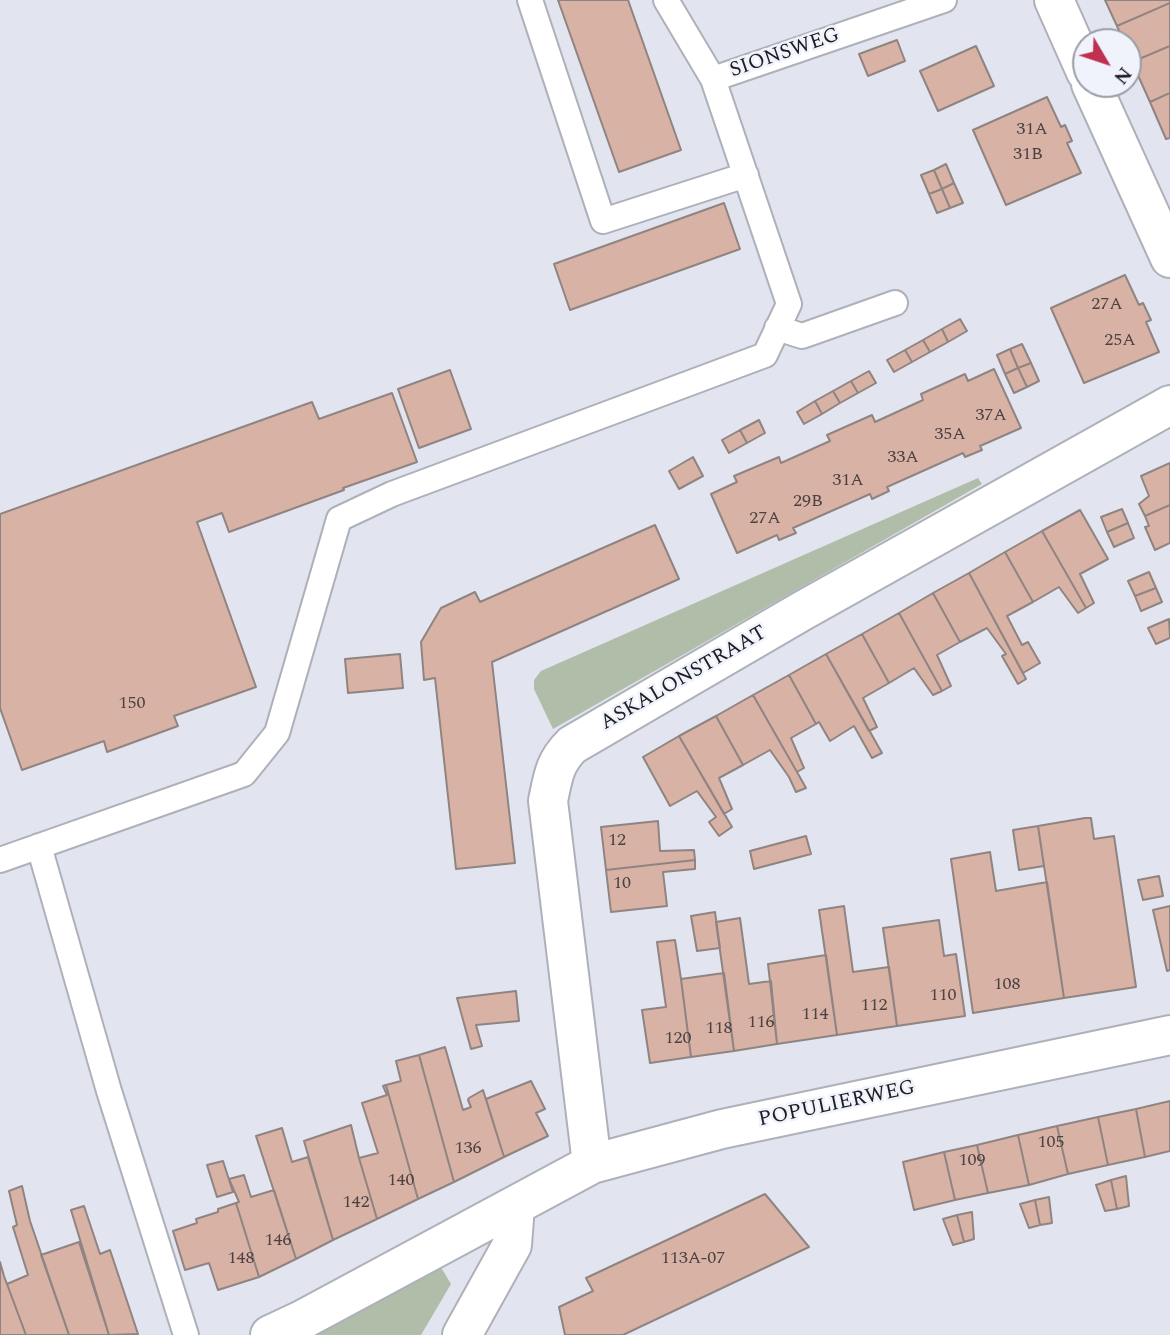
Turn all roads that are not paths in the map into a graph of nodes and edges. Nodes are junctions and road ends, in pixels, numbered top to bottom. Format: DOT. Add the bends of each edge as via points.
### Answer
graph roads {
  1 [pos="530,0"];
  2 [pos="666,0"];
  3 [pos="944,0"];
  4 [pos="1054,0"];
  5 [pos="1072,40"];
  6 [pos="713,79"];
  7 [pos="1097,98"];
  8 [pos="746,175"];
  9 [pos="1170,258"];
  10 [pos="895,303"];
  11 [pos="777,328"];
  12 [pos="1170,405"];
  13 [pos="39,846"];
  14 [pos="0,860"];
  15 [pos="1170,1035"];
  16 [pos="592,1164"];
  17 [pos="515,1206"];
  18 [pos="187,1335"];
  19 [pos="270,1335"];
  20 [pos="462,1335"];
  1 -- 8 [label="lane" via="603,221"];
  2 -- 6 [label="lane, SIONSWEG"];
  3 -- 6 [label="lane, SIONSWEG"];
  4 -- 5 [label="street"];
  6 -- 8 [label="lane"];
  7 -- 9 [label="street"];
  8 -- 11 [label="lane" via="789,304"];
  10 -- 11 [label="lane" via="802,336"];
  11 -- 13 [label="lane" via="765,355 392,494 339,519 277,733 244,774"];
  12 -- 16 [label="street, ASKALONSTRAAT" via="802,611 572,745 561,756 548,801"];
  13 -- 14 [label="lane"];
  13 -- 18 [label="lane" via="109,1091"];
  15 -- 16 [label="street, POPULIERWEG" via="722,1129"];
  16 -- 17 [label="street, POPULIERWEG"];
  17 -- 19 [label="street, POPULIERWEG"];
  17 -- 20 [label="street" via="512,1245"];
}
